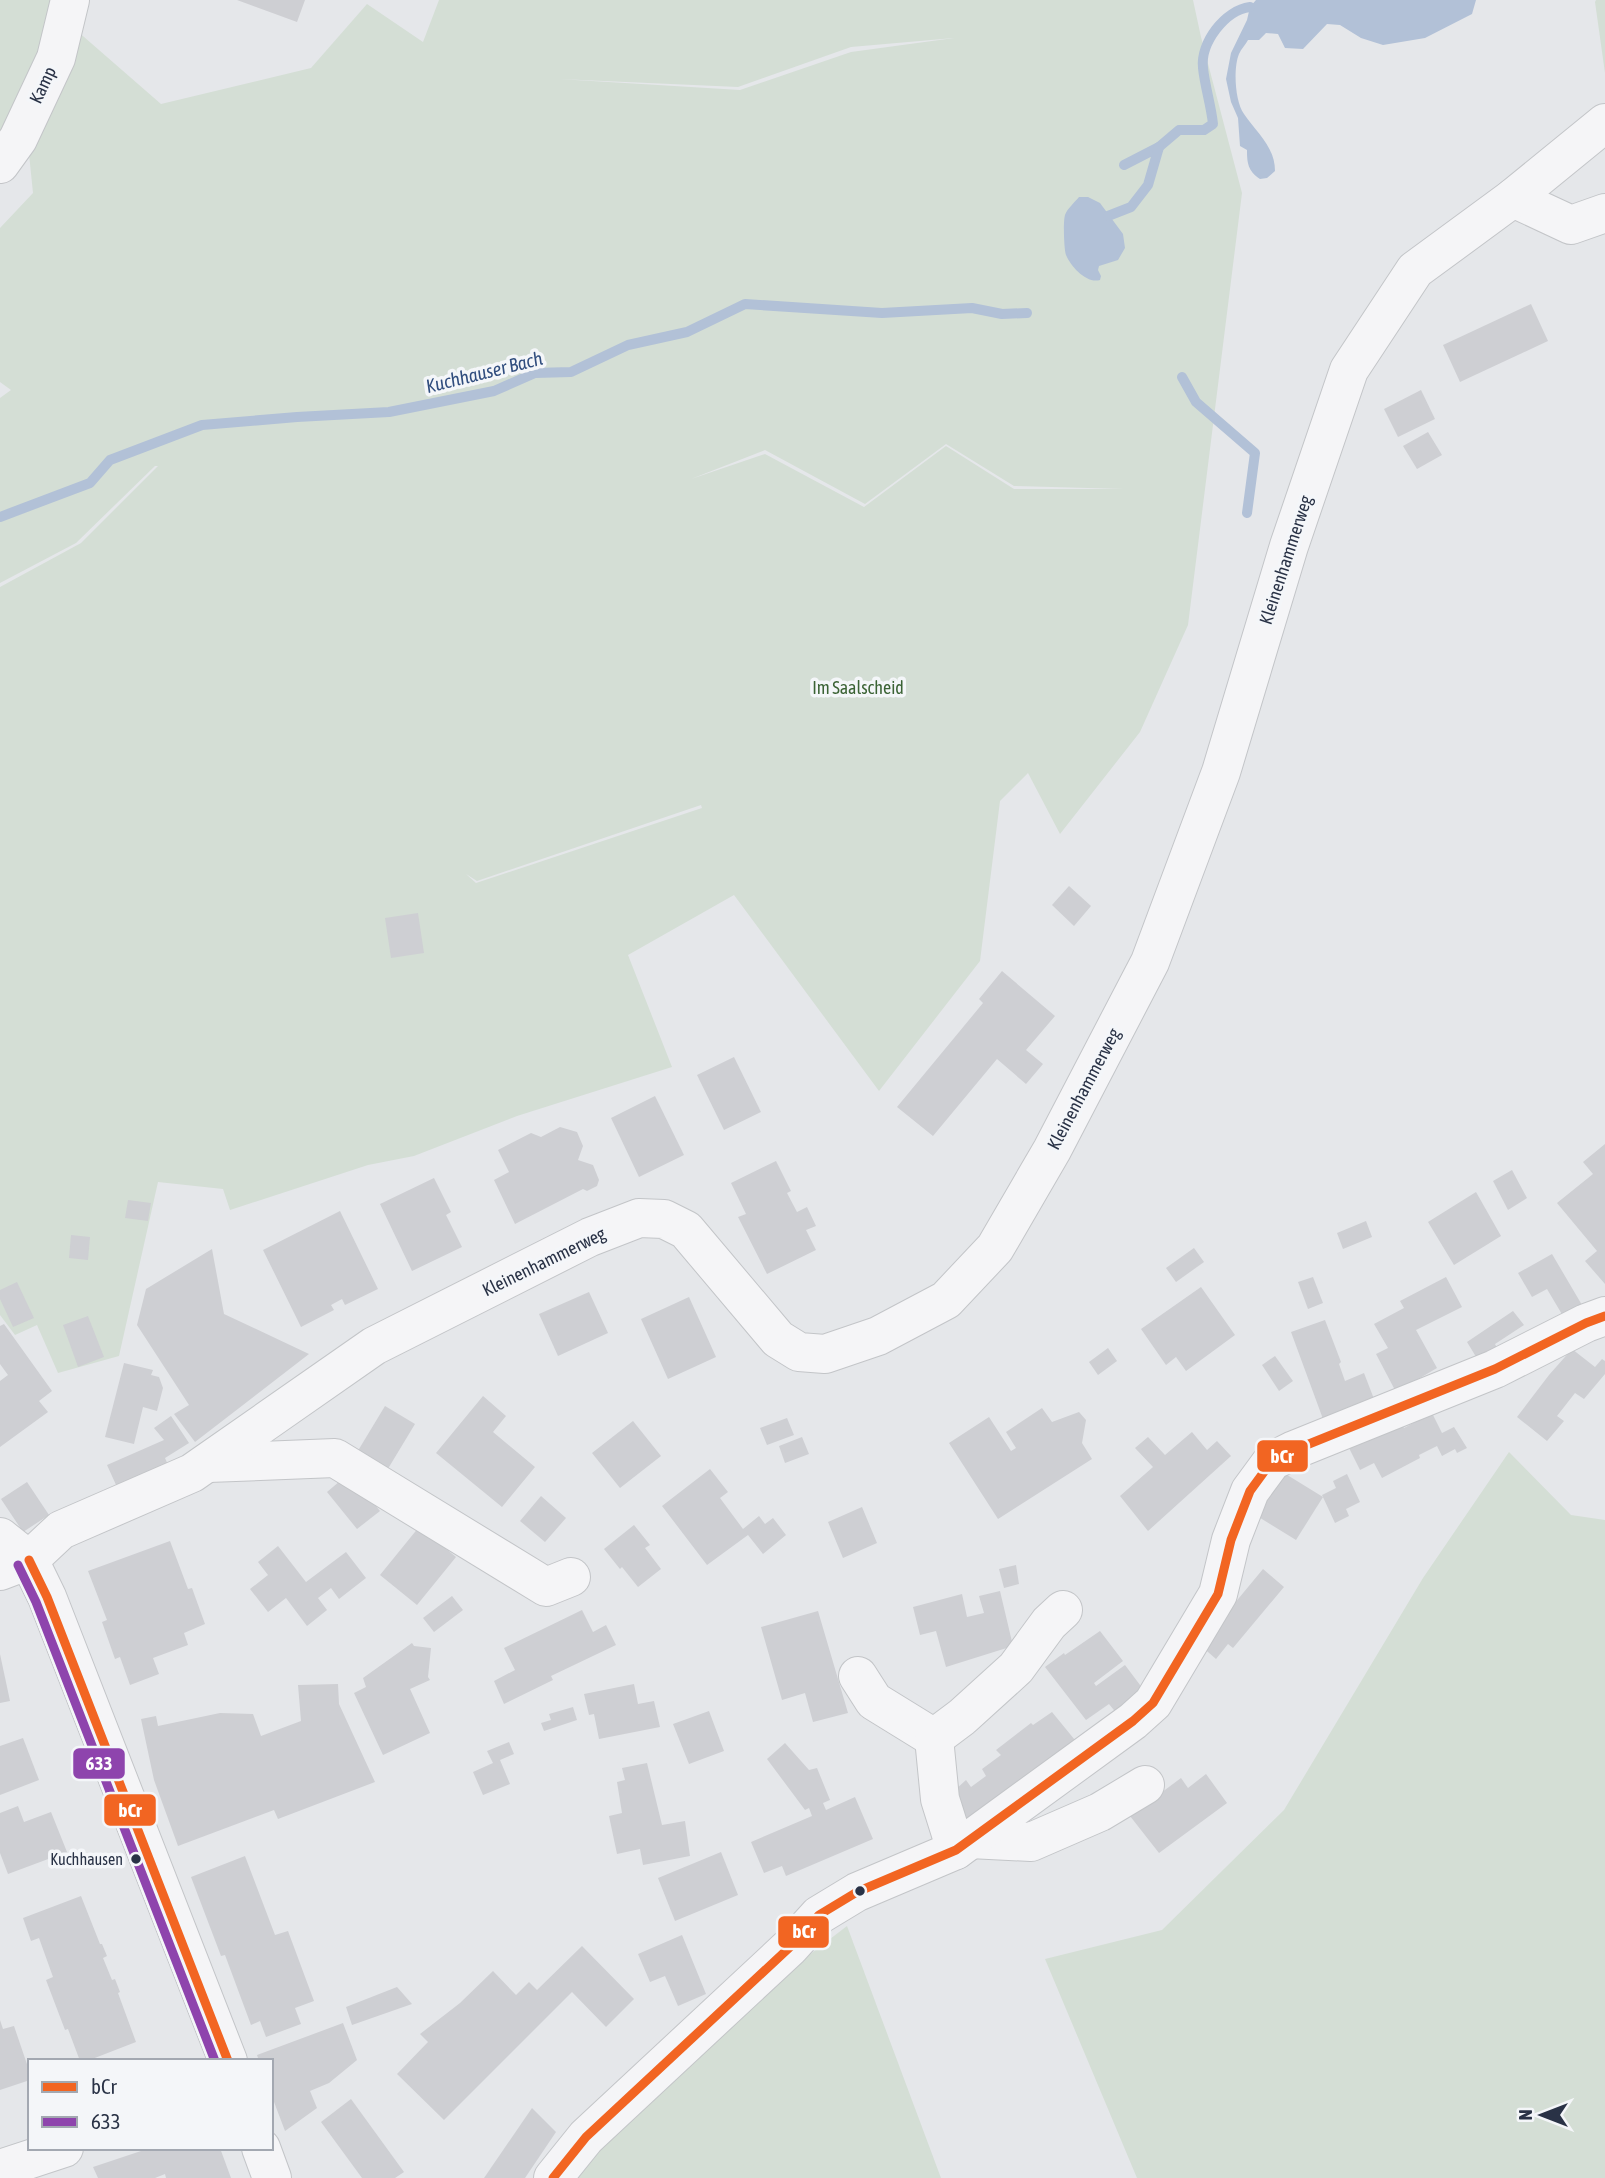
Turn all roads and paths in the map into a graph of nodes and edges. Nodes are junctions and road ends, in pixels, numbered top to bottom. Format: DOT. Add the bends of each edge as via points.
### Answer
graph roads {
  1 [pos="70,0"];
  2 [pos="1605,123"];
  3 [pos="0,164"];
  4 [pos="1513,198"];
  5 [pos="1605,213"];
  6 [pos="1605,1315"];
  7 [pos="208,1463"];
  8 [pos="10,1556"];
  9 [pos="571,1577"];
  10 [pos="1063,1610"];
  11 [pos="858,1676"];
  12 [pos="934,1738"];
  13 [pos="1145,1785"];
  14 [pos="963,1845"];
  15 [pos="227,2059"];
  16 [pos="58,2150"];
  17 [pos="262,2150"];
  18 [pos="0,2169"];
  19 [pos="272,2178"];
  20 [pos="553,2178"];
  1 -- 3 [label="street, Kamp" via="56,58 18,139"];
  2 -- 4 [label="street, Kleinenhammerweg"];
  4 -- 5 [label="street" via="1571,225"];
  4 -- 7 [label="street, Kleinenhammerweg" via="1415,270 1349,370 1289,546 1221,772 1150,962 995,1248 946,1300 878,1336 825,1354 799,1352 778,1339 686,1230 664,1219 639,1218 590,1237 374,1346"];
  6 -- 14 [label="street" via="1495,1369 1272,1461 1250,1491 1218,1594 1153,1703"];
  7 -- 8 [label="street, Kleinenhammerweg"];
  7 -- 9 [label="street, Kleinenhammerweg" via="335,1458 546,1587"];
  8 -- 15 [label="street" via="47,1597"];
  10 -- 12 [label="street" via="1016,1668"];
  11 -- 12 [label="street" via="873,1700"];
  12 -- 14 [label="street" via="940,1799"];
  13 -- 14 [label="street" via="1100,1812 1031,1842"];
  14 -- 20 [label="street" via="857,1892 819,1915 586,2137"];
  16 -- 18 [label="street"];
  17 -- 19 [label="street"];
}
